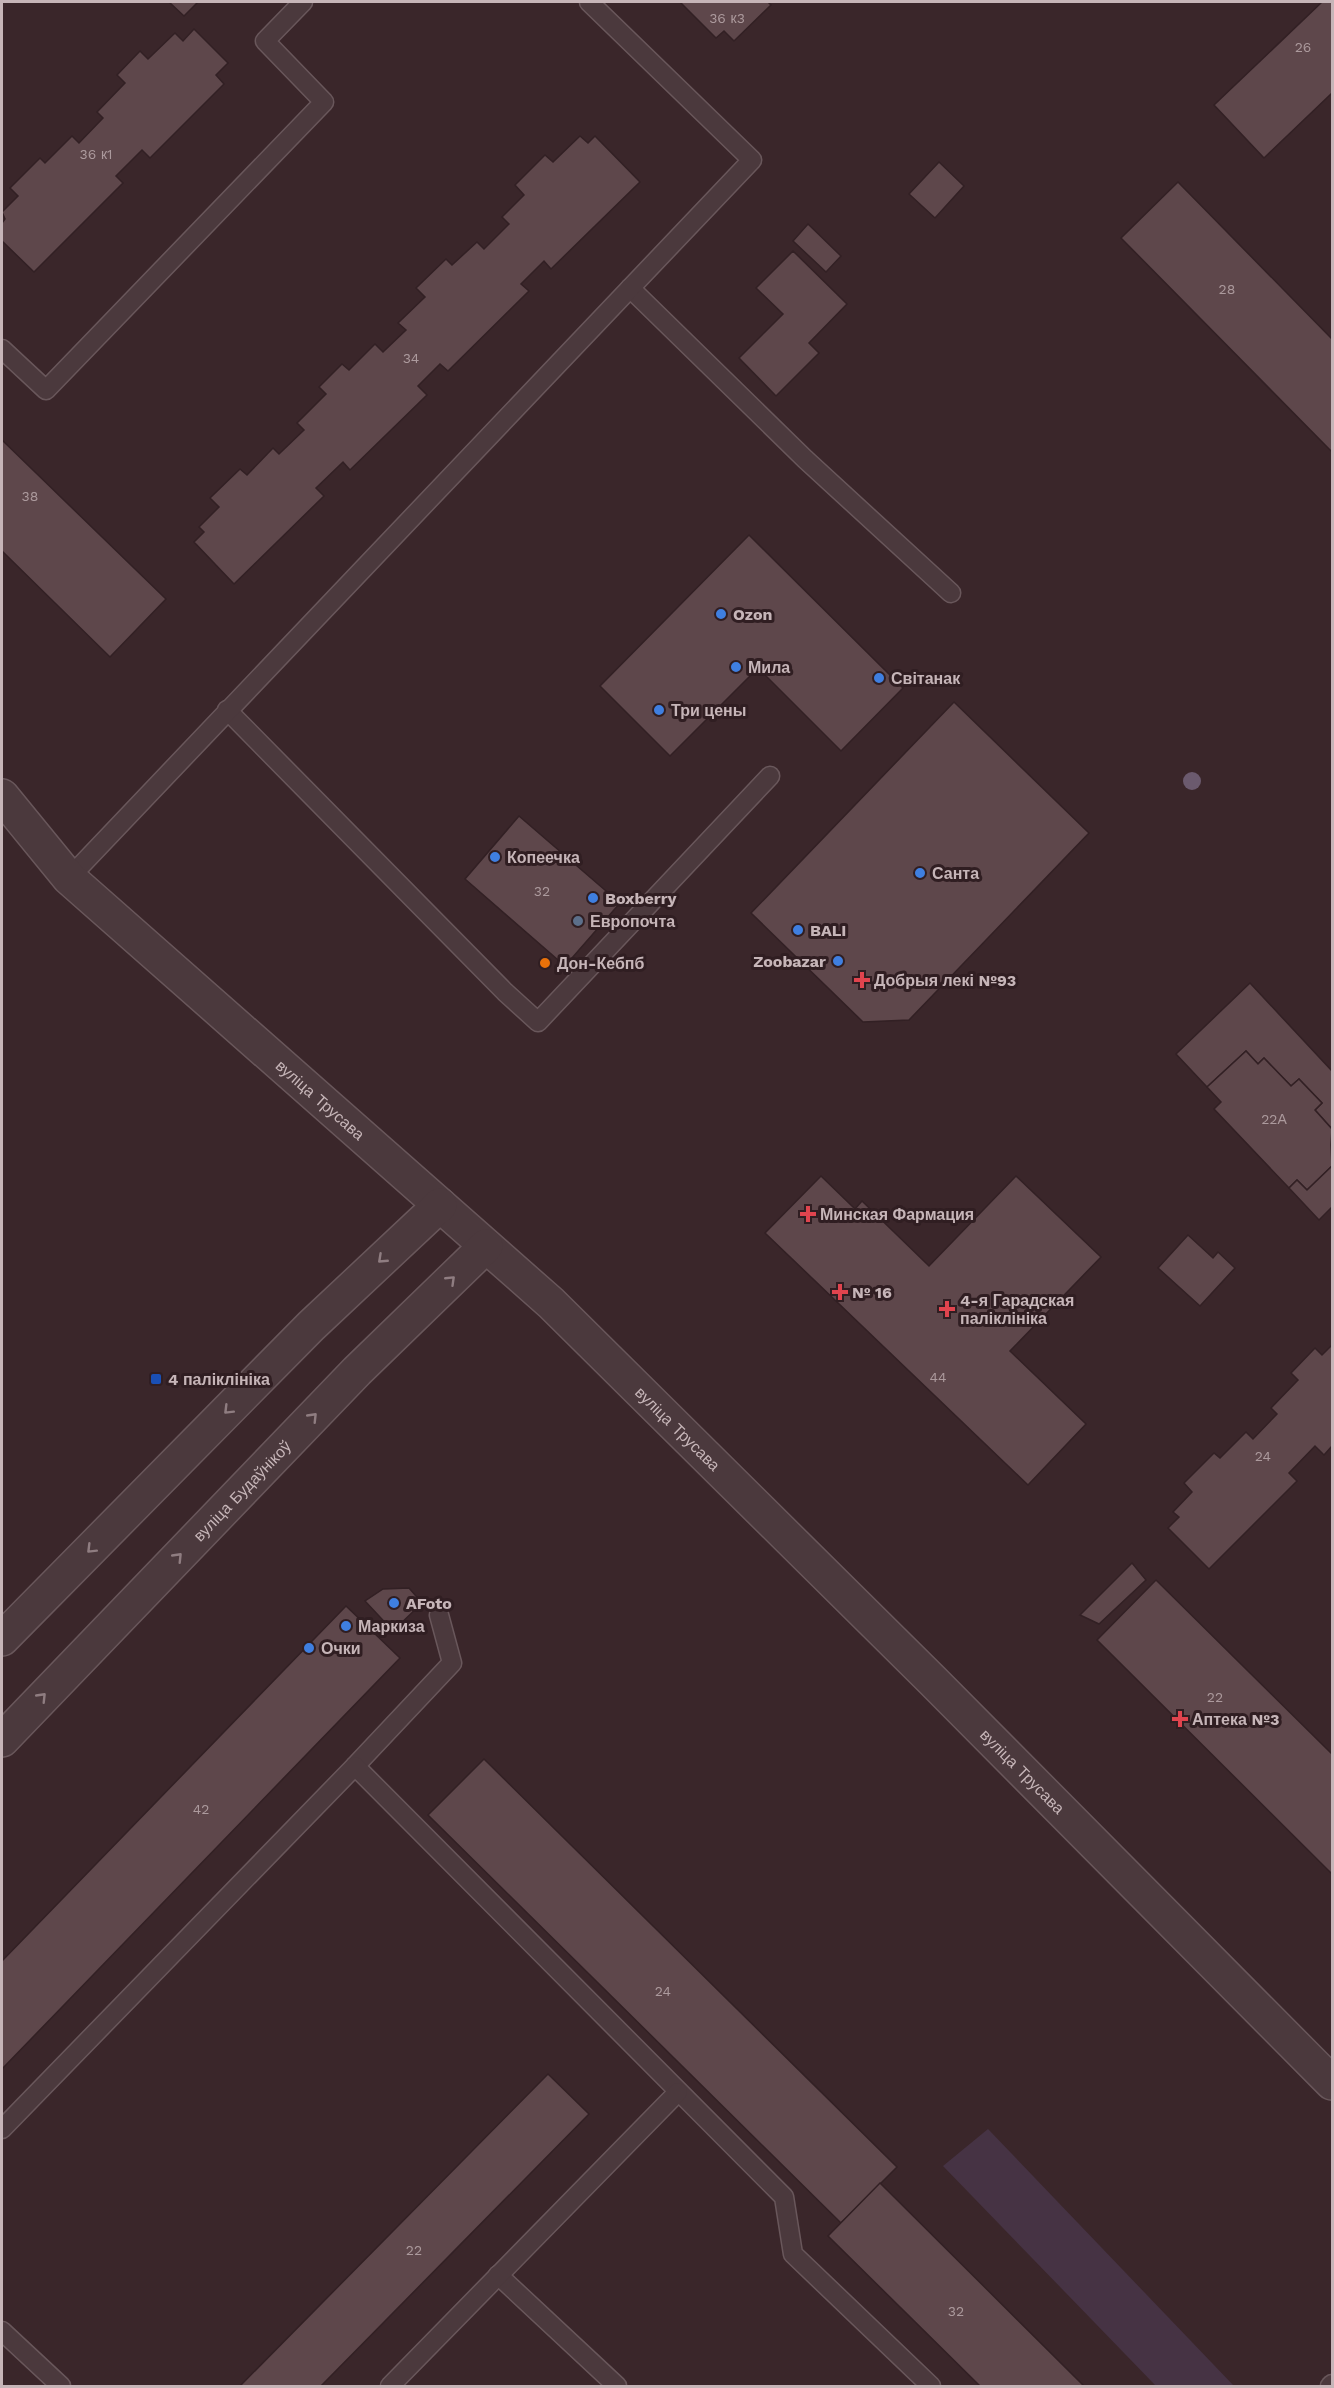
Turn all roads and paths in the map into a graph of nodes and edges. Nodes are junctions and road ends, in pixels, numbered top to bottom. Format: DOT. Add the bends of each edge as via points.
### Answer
graph roads {
  1 [pos="303,2"];
  2 [pos="589,2"];
  3 [pos="630,288"];
  4 [pos="2,349"];
  5 [pos="951,593"];
  6 [pos="227,710"];
  7 [pos="770,776"];
  8 [pos="2,796"];
  9 [pos="69,878"];
  10 [pos="440,1205"];
  11 [pos="486,1246"];
  12 [pos="439,1615"];
  13 [pos="2,1639"];
  14 [pos="2,1740"];
  15 [pos="355,1766"];
  16 [pos="1332,2083"];
  17 [pos="678,2092"];
  18 [pos="2,2129"];
  19 [pos="498,2275"];
  20 [pos="2,2331"];
  21 [pos="61,2386"];
  22 [pos="390,2386"];
  23 [pos="617,2386"];
  24 [pos="931,2386"];
  1 -- 4 [label="lane" via="265,41 324,102 46,390"];
  2 -- 3 [label="lane" via="752,160"];
  3 -- 5 [label="lane" via="805,459"];
  3 -- 6 [label="lane"];
  6 -- 7 [label="lane" via="538,1022"];
  6 -- 9 [label="lane"];
  8 -- 9 [label="street, вуліца Трусава"];
  9 -- 10 [label="street, вуліца Трусава"];
  10 -- 11 [label="street, вуліца Трусава"];
  10 -- 13 [label="street, one-way" via="311,1326"];
  14 -- 11 [label="street, вуліца Будаўнікоў, one-way" via="357,1371"];
  11 -- 16 [label="street, вуліца Трусава" via="551,1303"];
  12 -- 15 [label="lane" via="452,1663"];
  15 -- 17 [label="lane"];
  15 -- 18 [label="lane"];
  17 -- 19 [label="lane"];
  17 -- 24 [label="lane" via="784,2197 793,2254"];
  19 -- 22 [label="lane"];
  19 -- 23 [label="lane"];
  20 -- 21 [label="lane"];
}
